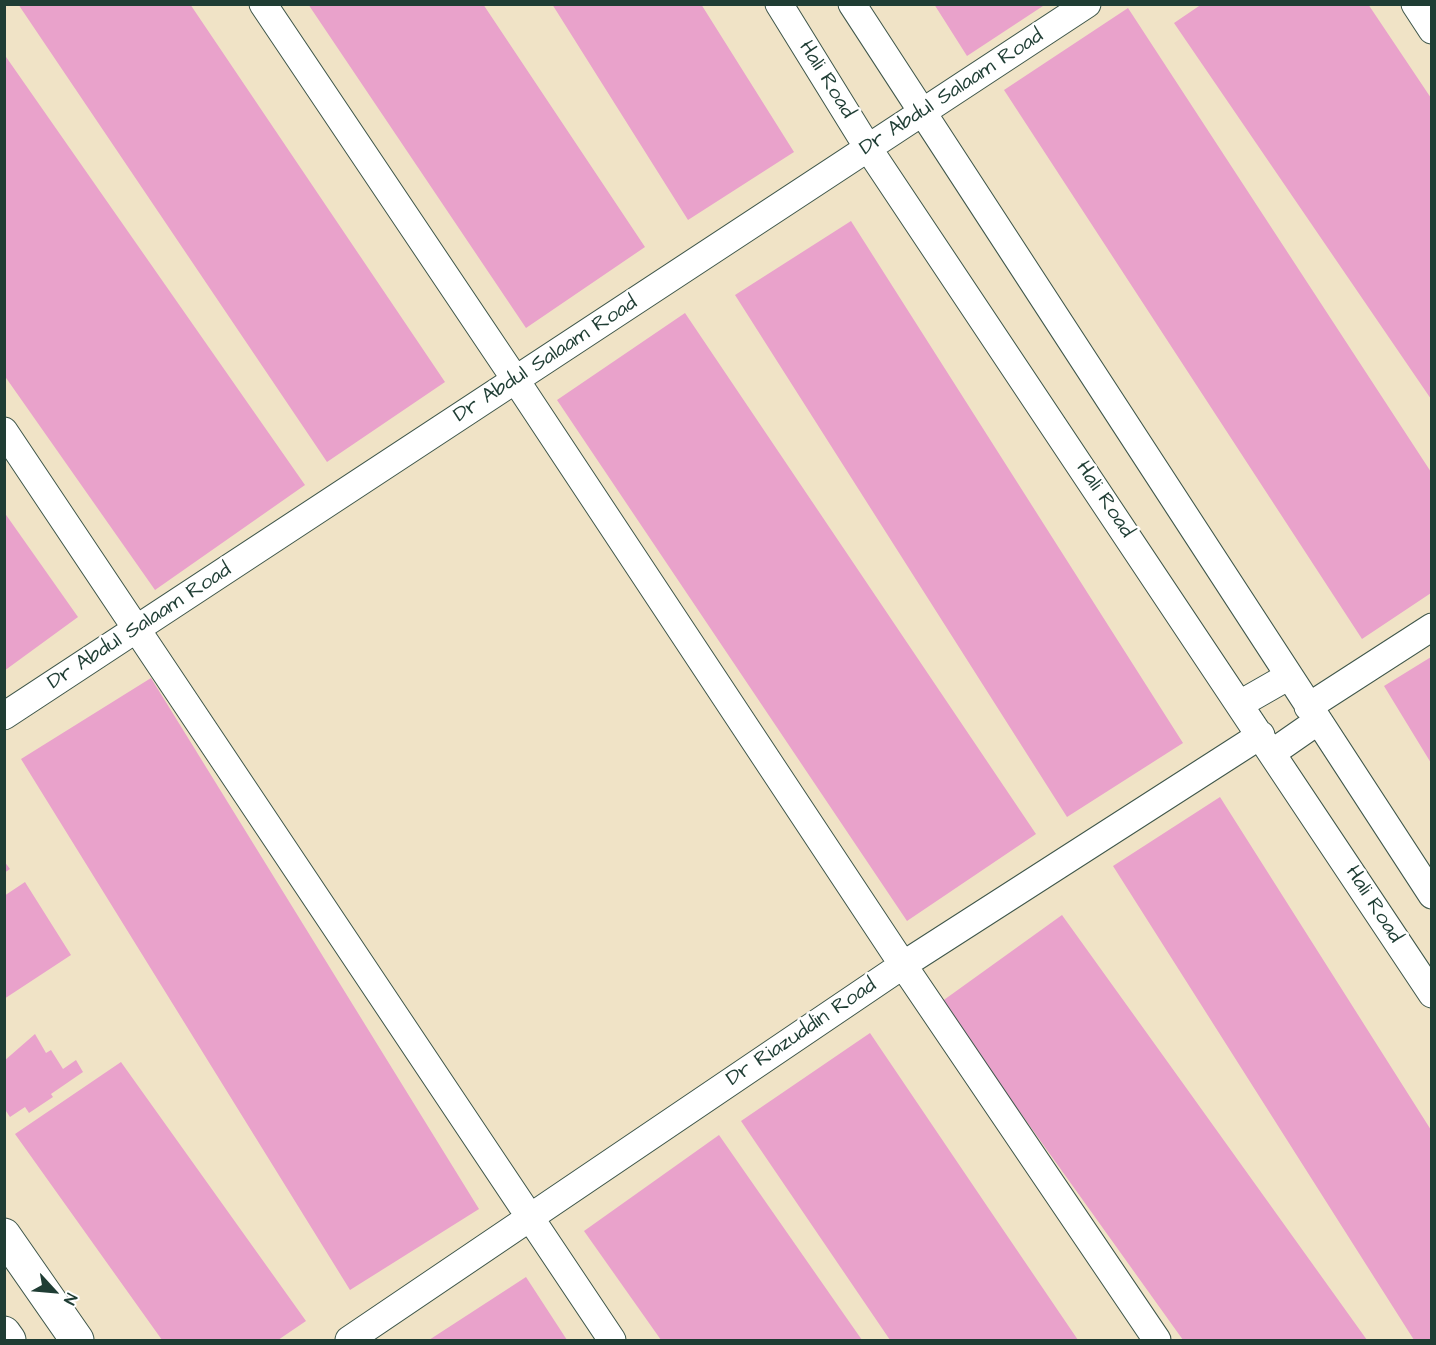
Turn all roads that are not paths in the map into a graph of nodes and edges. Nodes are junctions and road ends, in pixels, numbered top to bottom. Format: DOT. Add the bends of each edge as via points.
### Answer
graph roads {
  1 [pos="263,4"];
  2 [pos="779,4"];
  3 [pos="852,4"];
  4 [pos="1087,4"];
  5 [pos="1415,4"];
  6 [pos="1431,30"];
  7 [pos="922,113"];
  8 [pos="868,148"];
  9 [pos="516,379"];
  10 [pos="4,431"];
  11 [pos="1431,627"];
  12 [pos="137,629"];
  13 [pos="1289,676"];
  14 [pos="1240,705"];
  15 [pos="1313,714"];
  16 [pos="4,716"];
  17 [pos="1266,744"];
  18 [pos="1431,895"];
  19 [pos="903,965"];
  20 [pos="1431,994"];
  21 [pos="529,1218"];
  22 [pos="4,1235"];
  23 [pos="4,1333"];
  24 [pos="9,1341"];
  25 [pos="77,1341"];
  26 [pos="349,1341"];
  27 [pos="612,1341"];
  28 [pos="1157,1341"];
  1 -- 9 [label="street"];
  2 -- 8 [label="street, Hali Road"];
  3 -- 7 [label="street"];
  4 -- 7 [label="street, Dr Abdul Salaam Road"];
  5 -- 6 [label="street"];
  7 -- 8 [label="street, Dr Abdul Salaam Road"];
  7 -- 13 [label="street"];
  8 -- 9 [label="street, Dr Abdul Salaam Road"];
  8 -- 14 [label="street, Hali Road"];
  9 -- 12 [label="street, Dr Abdul Salaam Road"];
  9 -- 19 [label="street"];
  10 -- 12 [label="street"];
  11 -- 15 [label="street"];
  12 -- 16 [label="street, Dr Abdul Salaam Road"];
  12 -- 21 [label="street"];
  13 -- 14 [label="street"];
  13 -- 15 [label="street"];
  14 -- 17 [label="street, Hali Road"];
  15 -- 17 [label="street, Dr Riazuddin Road"];
  15 -- 18 [label="street"];
  17 -- 19 [label="street, Dr Riazuddin Road"];
  17 -- 20 [label="street, Hali Road"];
  19 -- 21 [label="street, Dr Riazuddin Road"];
  19 -- 28 [label="street"];
  21 -- 26 [label="street, Dr Riazuddin Road"];
  21 -- 27 [label="street"];
  22 -- 25 [label="main road"];
  23 -- 24 [label="main road"];
}
